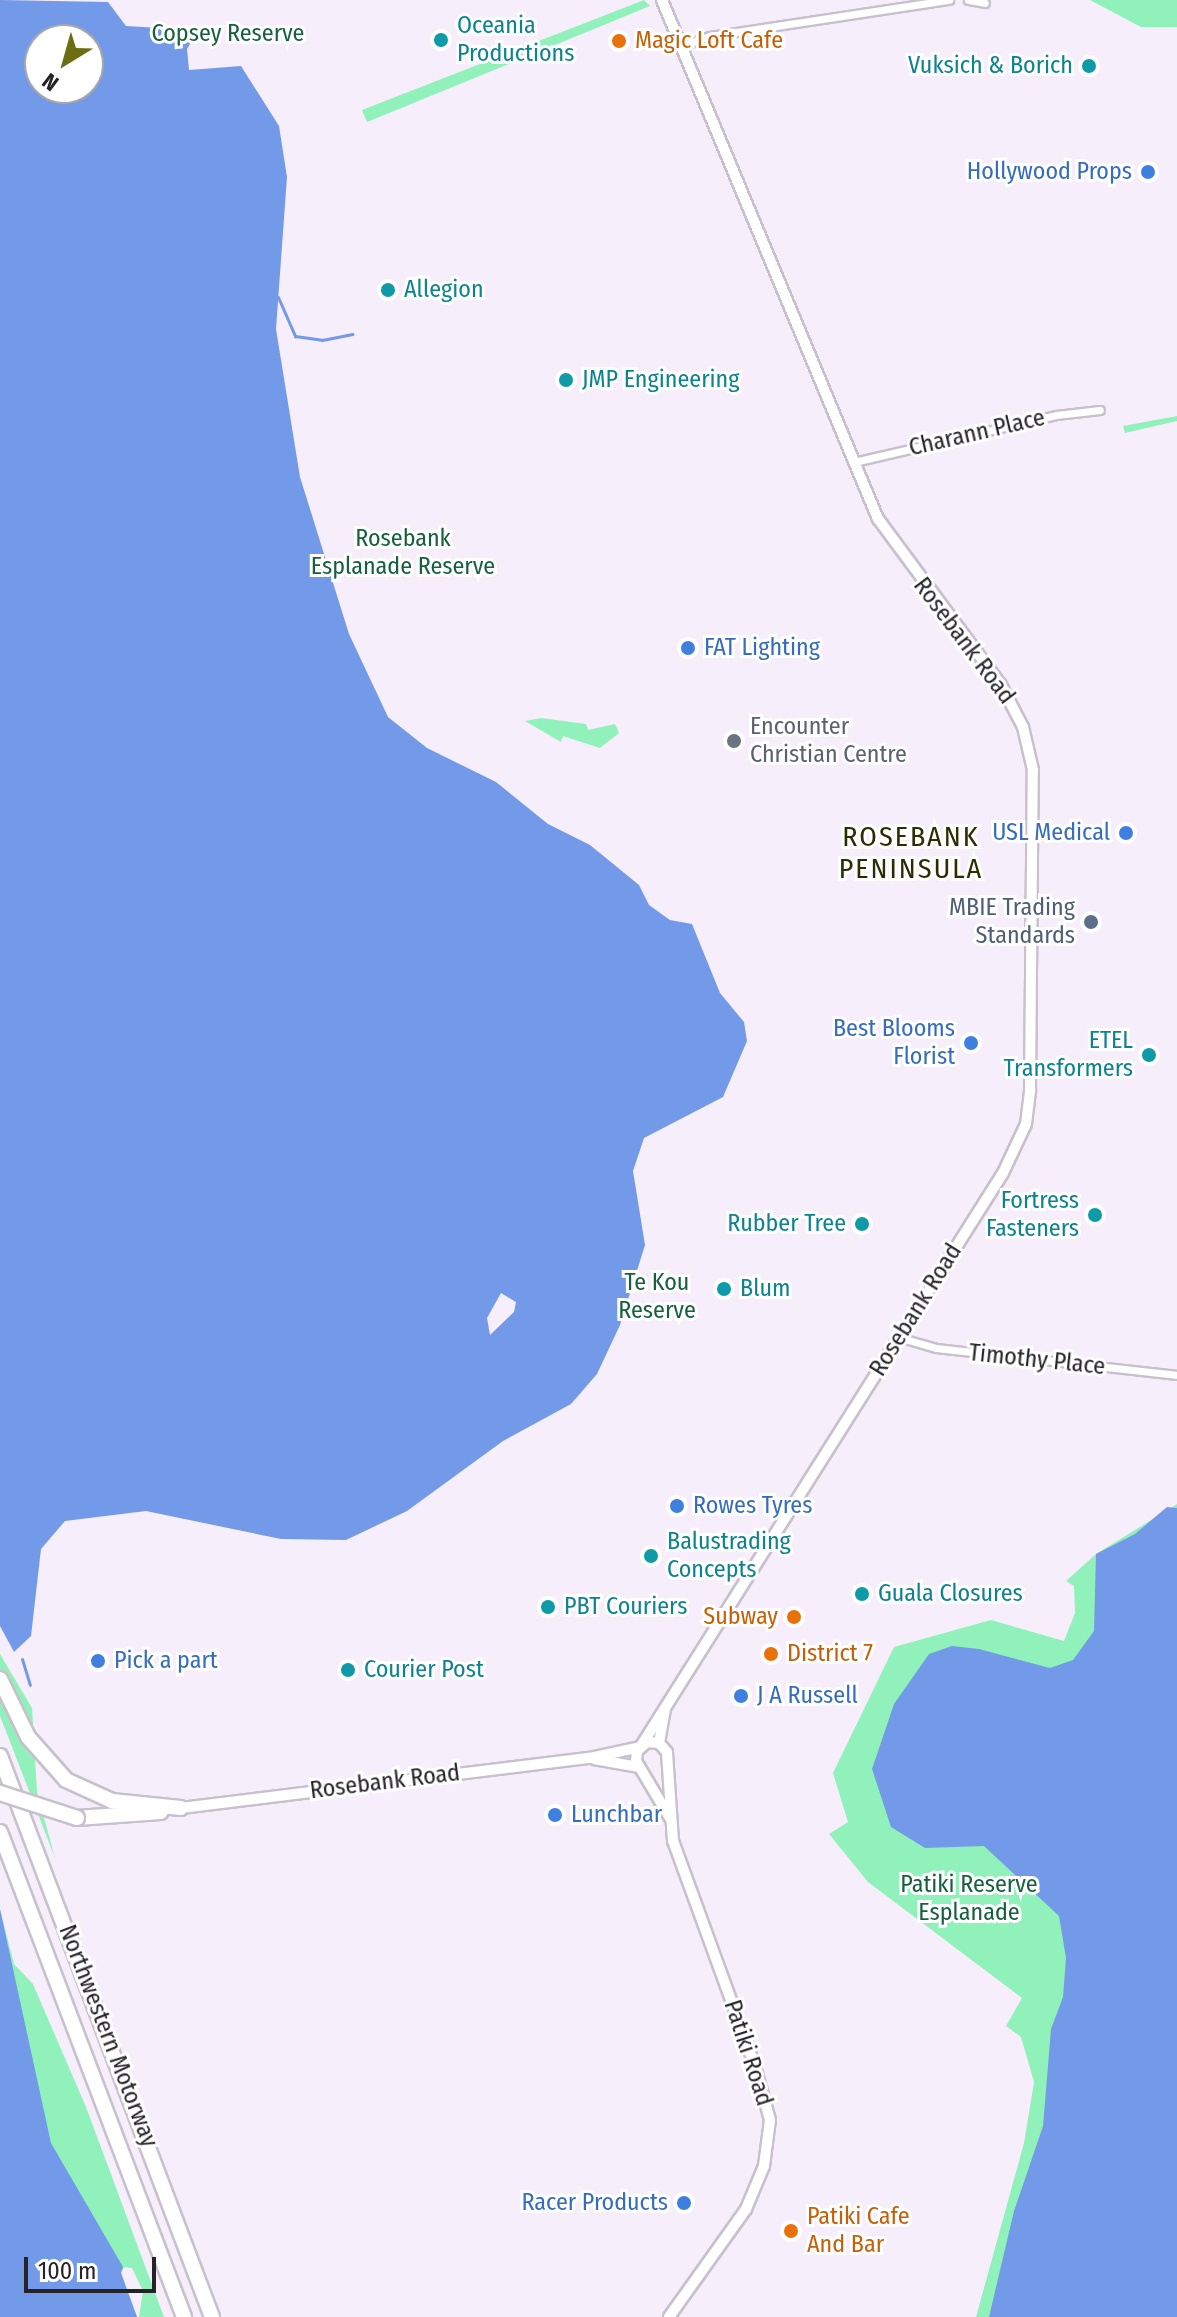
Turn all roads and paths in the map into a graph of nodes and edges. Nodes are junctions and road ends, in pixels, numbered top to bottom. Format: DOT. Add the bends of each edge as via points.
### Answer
graph roads {
  1 [pos="662,0"];
  2 [pos="949,0"];
  3 [pos="968,0"];
  4 [pos="985,3"];
  5 [pos="681,46"];
  6 [pos="1100,410"];
  7 [pos="854,462"];
  8 [pos="898,1337"];
  9 [pos="1177,1375"];
  10 [pos="0,1679"];
  11 [pos="665,1709"];
  12 [pos="659,1743"];
  13 [pos="640,1746"];
  14 [pos="0,1756"];
  15 [pos="590,1758"];
  16 [pos="665,1766"];
  17 [pos="641,1769"];
  18 [pos="0,1793"];
  19 [pos="181,1808"];
  20 [pos="670,1818"];
  21 [pos="0,1832"];
  22 [pos="184,2317"];
  23 [pos="212,2317"];
  24 [pos="669,2317"];
  1 -- 5 [label="main road, Rosebank Road"];
  2 -- 5 [label="street" via="710,36"];
  3 -- 4 [label="street"];
  5 -- 7 [label="main road, Rosebank Road"];
  6 -- 7 [label="street, Charann Place" via="1056,415"];
  7 -- 8 [label="main road, Rosebank Road" via="889,539 1010,699 1033,770 1026,1124 1003,1173"];
  8 -- 9 [label="street, Timothy Place" via="936,1348"];
  8 -- 11 [label="main road, Rosebank Road"];
  10 -- 19 [label="highway" via="28,1737 66,1780 112,1801"];
  11 -- 12 [label="main road, Rosebank Road"];
  11 -- 13 [label="main road, Rosebank Road"];
  12 -- 13 [label="main road"];
  12 -- 16 [label="main road" via="667,1752"];
  13 -- 15 [label="main road, Rosebank Road"];
  13 -- 17 [label="main road"];
  14 -- 23 [label="highway, Northwestern Motorway"];
  15 -- 17 [label="main road, Rosebank Road"];
  15 -- 19 [label="main road, Rosebank Road"];
  16 -- 17 [label="main road" via="657,1772"];
  16 -- 20 [label="main road, Patiki Road"];
  17 -- 20 [label="main road, Patiki Road"];
  18 -- 19 [label="highway, bridge" via="77,1818 113,1819"];
  20 -- 24 [label="main road, Patiki Road" via="673,1841 770,2120 764,2166 746,2209"];
  21 -- 22 [label="highway, Northwestern Motorway"];
}
